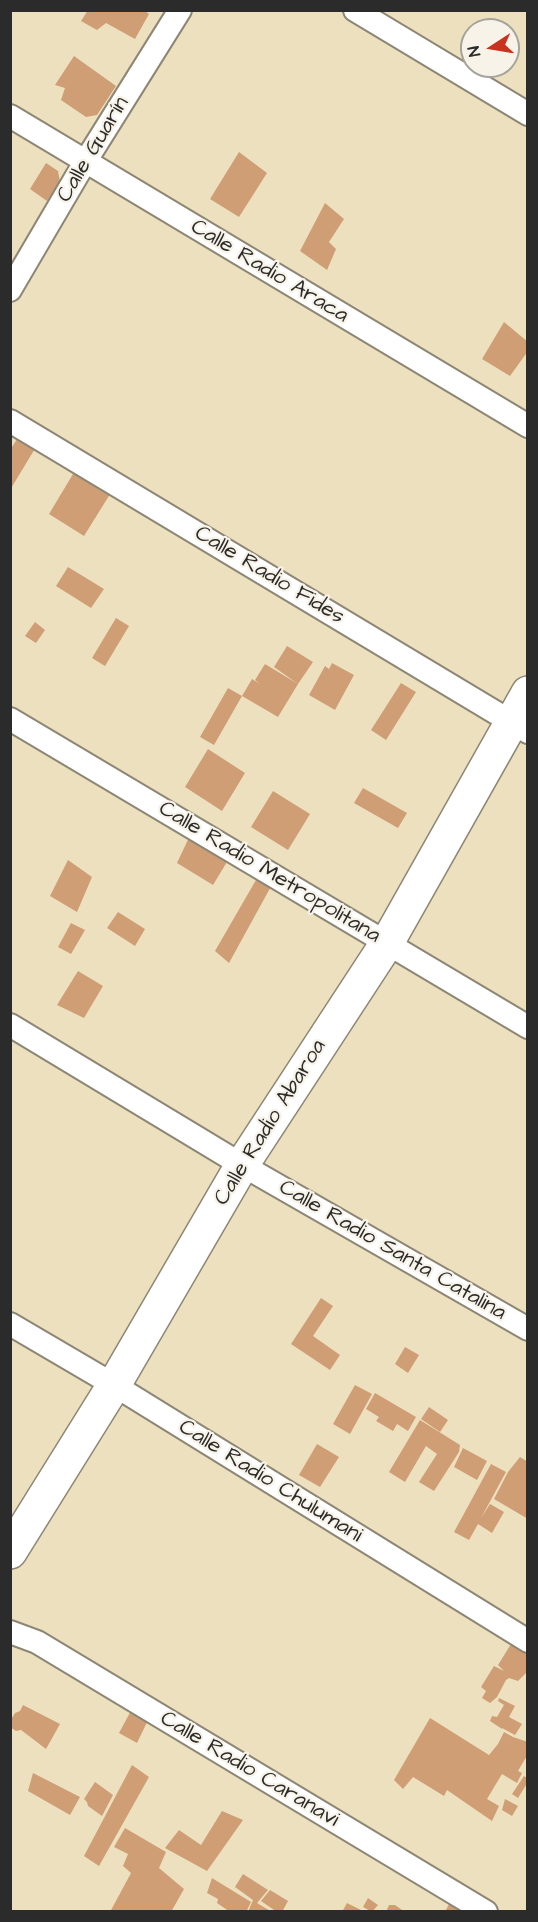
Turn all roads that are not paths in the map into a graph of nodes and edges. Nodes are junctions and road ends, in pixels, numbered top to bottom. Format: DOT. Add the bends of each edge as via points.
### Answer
graph roads {
  1 [pos="180,10"];
  2 [pos="355,10"];
  3 [pos="528,114"];
  4 [pos="10,116"];
  5 [pos="86,162"];
  6 [pos="10,290"];
  7 [pos="10,421"];
  8 [pos="528,426"];
  9 [pos="528,693"];
  10 [pos="10,719"];
  11 [pos="519,727"];
  12 [pos="387,943"];
  13 [pos="10,1025"];
  14 [pos="528,1028"];
  15 [pos="242,1165"];
  16 [pos="10,1324"];
  17 [pos="528,1329"];
  18 [pos="114,1385"];
  19 [pos="10,1552"];
  20 [pos="10,1632"];
  21 [pos="528,1641"];
  22 [pos="486,1911"];
  1 -- 5 [label="street, Calle Guarín"];
  2 -- 3 [label="street"];
  4 -- 5 [label="street, Calle Radio Araca"];
  5 -- 6 [label="street, Calle Guarín"];
  5 -- 8 [label="street, Calle Radio Araca"];
  7 -- 11 [label="street, Calle Radio Fides"];
  9 -- 11 [label="street, Calle Radio Abaroa"];
  10 -- 12 [label="street, Calle Radio Metropolitana"];
  11 -- 12 [label="street, Calle Radio Abaroa"];
  12 -- 14 [label="street, Calle Radio Metropolitana"];
  12 -- 15 [label="street, Calle Radio Abaroa"];
  13 -- 15 [label="street, Calle Radio Santa Catalina"];
  15 -- 17 [label="street, Calle Radio Santa Catalina"];
  15 -- 18 [label="street, Calle Radio Abaroa"];
  16 -- 18 [label="street, Calle Radio Chulumani"];
  18 -- 19 [label="street, Calle Radio Abaroa"];
  18 -- 21 [label="street, Calle Radio Chulumani"];
  20 -- 22 [label="street, Calle Radio Caranavi" via="37,1642"];
}
